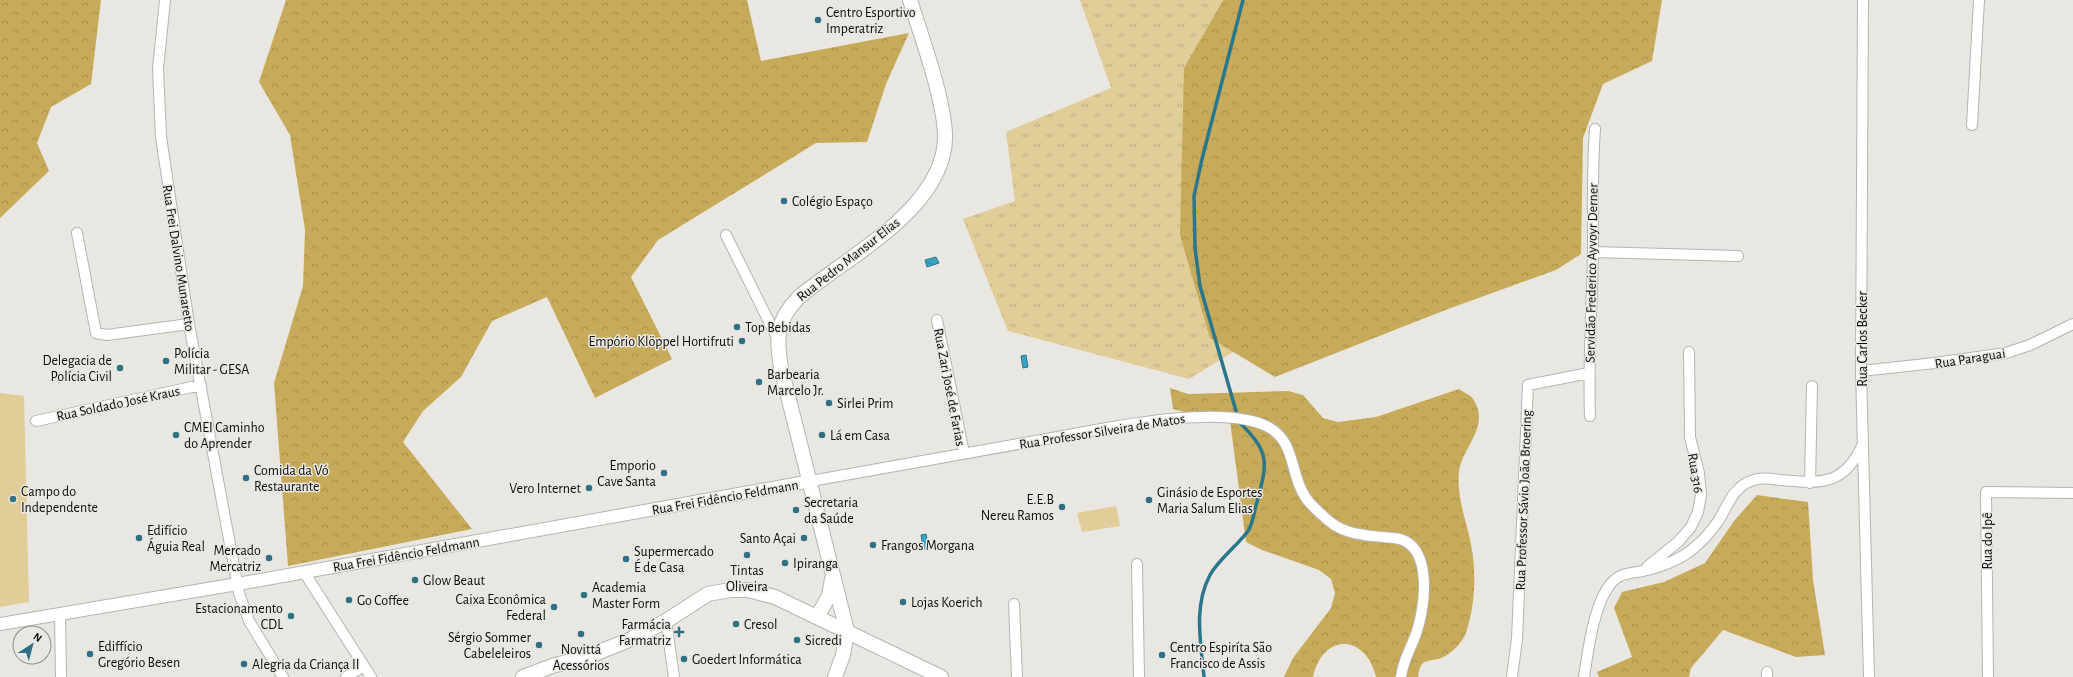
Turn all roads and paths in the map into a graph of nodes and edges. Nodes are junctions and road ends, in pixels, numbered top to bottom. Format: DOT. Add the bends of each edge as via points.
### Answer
graph roads {
  1 [pos="165,0"];
  2 [pos="910,0"];
  3 [pos="1863,0"];
  4 [pos="1979,0"];
  5 [pos="1972,125"];
  6 [pos="1595,130"];
  7 [pos="77,233"];
  8 [pos="726,235"];
  9 [pos="1593,252"];
  10 [pos="1738,256"];
  11 [pos="937,320"];
  12 [pos="189,324"];
  13 [pos="2073,324"];
  14 [pos="778,340"];
  15 [pos="1689,352"];
  16 [pos="1861,371"];
  17 [pos="1588,372"];
  18 [pos="201,385"];
  19 [pos="1812,386"];
  20 [pos="1590,416"];
  21 [pos="36,421"];
  22 [pos="1862,445"];
  23 [pos="964,453"];
  24 [pos="811,481"];
  25 [pos="1810,482"];
  26 [pos="2073,493"];
  27 [pos="1137,564"];
  28 [pos="1642,571"];
  29 [pos="304,572"];
  30 [pos="832,574"];
  31 [pos="237,584"];
  32 [pos="1014,604"];
  33 [pos="60,614"];
  34 [pos="817,617"];
  35 [pos="666,621"];
  36 [pos="0,624"];
  37 [pos="847,632"];
  38 [pos="364,666"];
  39 [pos="61,677"];
  40 [pos="283,677"];
  41 [pos="346,677"];
  42 [pos="371,677"];
  43 [pos="523,677"];
  44 [pos="674,677"];
  45 [pos="835,677"];
  46 [pos="941,677"];
  47 [pos="1017,677"];
  48 [pos="1139,677"];
  49 [pos="1401,677"];
  50 [pos="1512,677"];
  51 [pos="1584,677"];
  52 [pos="1869,677"];
  53 [pos="1988,677"];
  1 -- 12 [label="street, Rua Frei Dalvino Munaretto" via="158,70 159,121"];
  2 -- 14 [label="main road, Rua Pedro Mansur Elias" via="943,115 945,148 942,162 925,192 902,217 791,304 782,319"];
  3 -- 16 [label="street, Rua Carlos Becker"];
  4 -- 5 [label="street"];
  6 -- 9 [label="street, Servidão Frederico Ayvoyr Derner" via="1592,180"];
  7 -- 12 [label="street" via="96,333 107,335"];
  8 -- 14 [label="street"];
  9 -- 10 [label="street"];
  9 -- 17 [label="street, Servidão Frederico Ayvoyr Derner"];
  11 -- 23 [label="street, Rua Zari José de Farias"];
  12 -- 18 [label="street, Rua Frei Dalvino Munaretto"];
  13 -- 16 [label="street, Rua Paraguai" via="2030,345 2006,353"];
  14 -- 24 [label="main road, Rua Pedro Mansur Elias" via="782,368"];
  15 -- 28 [label="street, Rua 316" via="1690,437 1699,473 1701,495 1698,512 1678,542"];
  16 -- 22 [label="street, Rua Carlos Becker"];
  17 -- 20 [label="street, Servidão Frederico Ayvoyr Derner"];
  17 -- 50 [label="street, Rua Professor Sávio João Broering" via="1528,385 1517,639"];
  18 -- 21 [label="street, Rua Soldado José Kraus"];
  18 -- 31 [label="street, Rua Frei Dalvino Munaretto"];
  19 -- 25 [label="street"];
  22 -- 25 [label="street" via="1857,457 1840,476 1823,482"];
  22 -- 52 [label="street, Rua Carlos Becker"];
  23 -- 24 [label="street, Rua Professor Silveira de Matos"];
  23 -- 49 [label="street, Rua Professor Silveira de Matos" via="1177,418 1230,417 1271,428 1288,445 1293,468 1305,498 1331,523 1360,534 1397,538 1415,548 1424,582 1423,605 1414,640 1404,660"];
  24 -- 29 [label="street, Rua Frei Fidêncio Feldmann"];
  24 -- 30 [label="main road, Rua Pedro Mansur Elias"];
  25 -- 28 [label="street" via="1761,478 1749,482 1732,496 1719,520 1694,548 1664,564"];
  26 -- 53 [label="street, Rua do Ipê" via="1986,492"];
  27 -- 48 [label="street"];
  28 -- 51 [label="street" via="1628,572 1616,578 1607,589 1596,617"];
  29 -- 31 [label="street, Rua Frei Fidêncio Feldmann"];
  29 -- 38 [label="street"];
  30 -- 34 [label="main road, Rua Pedro Mansur Elias" via="829,596"];
  30 -- 37 [label="main road, Rua Pedro Mansur Elias"];
  31 -- 33 [label="street, Rua Frei Fidêncio Feldmann"];
  31 -- 40 [label="street, Rua Frei Dalvino Munaretto" via="249,621"];
  32 -- 47 [label="street"];
  33 -- 36 [label="street, Rua Frei Fidêncio Feldmann"];
  33 -- 39 [label="street"];
  34 -- 35 [label="main road" via="761,592 730,590 708,594"];
  34 -- 37 [label="main road"];
  35 -- 43 [label="main road" via="602,651"];
  35 -- 44 [label="street"];
  37 -- 45 [label="main road, Rua Pedro Mansur Elias" via="843,655"];
  37 -- 46 [label="main road"];
  38 -- 41 [label="street"];
  38 -- 42 [label="street"];
}
